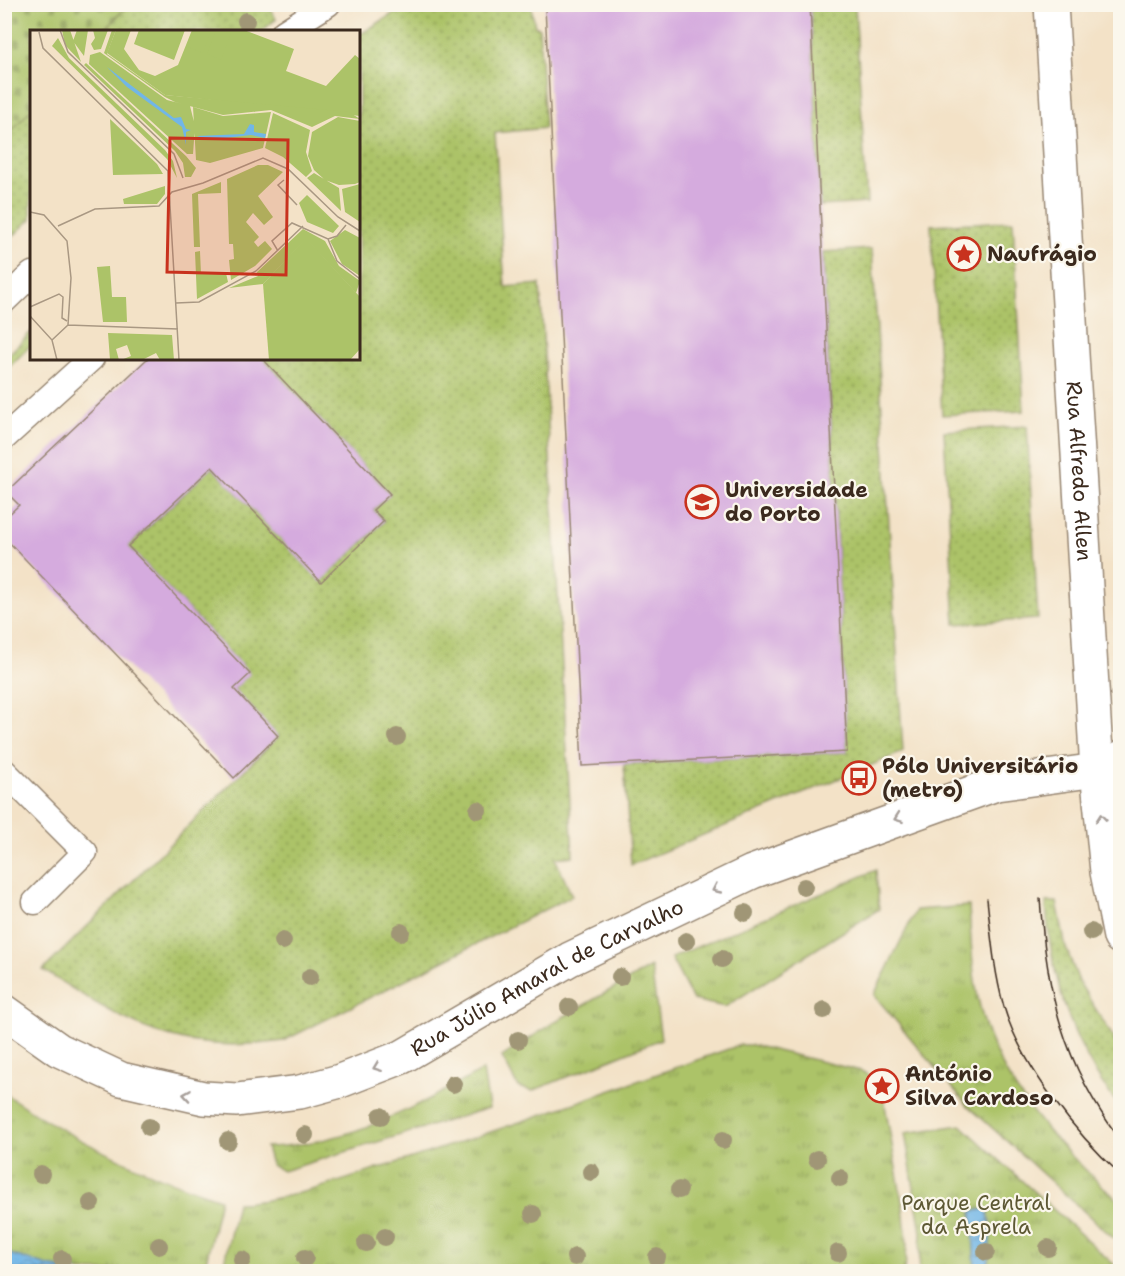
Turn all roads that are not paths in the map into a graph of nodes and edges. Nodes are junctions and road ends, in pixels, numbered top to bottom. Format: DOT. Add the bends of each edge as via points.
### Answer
graph roads {
  1 [pos="328,4"];
  2 [pos="1051,4"];
  3 [pos="287,30"];
  4 [pos="30,276"];
  5 [pos="4,301"];
  6 [pos="90,360"];
  7 [pos="4,438"];
  8 [pos="1109,764"];
  9 [pos="4,771"];
  10 [pos="34,902"];
  11 [pos="1120,938"];
  12 [pos="4,1011"];
  1 -- 3 [label="lane"];
  2 -- 8 [label="street, Rua Alfredo Allen"];
  4 -- 5 [label="lane"];
  6 -- 7 [label="lane"];
  11 -- 8 [label="street, Rua Alfredo Allen, one-way" via="1107,872"];
  8 -- 12 [label="street, Rua Júlio Amaral de Carvalho, one-way" via="996,784 752,872 570,959 402,1057 300,1092 237,1100 175,1094 121,1079 59,1050"];
  9 -- 10 [label="lane" via="85,852"];
}
